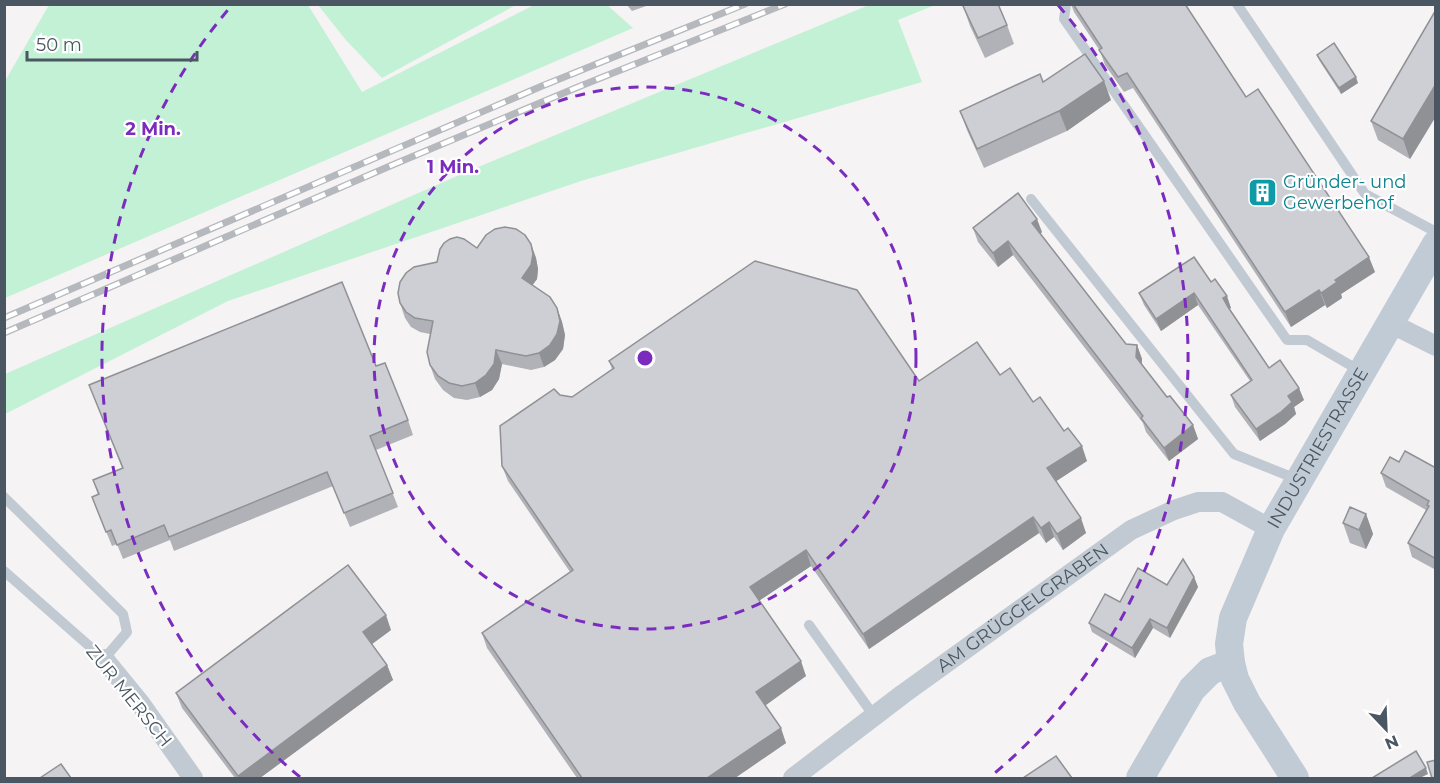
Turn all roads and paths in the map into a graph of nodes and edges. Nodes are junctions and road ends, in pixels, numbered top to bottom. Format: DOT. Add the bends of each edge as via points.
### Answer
graph roads {
  1 [pos="1066,4"];
  2 [pos="1237,4"];
  3 [pos="1032,199"];
  4 [pos="1436,232"];
  5 [pos="1436,244"];
  6 [pos="1390,323"];
  7 [pos="1436,346"];
  8 [pos="1362,372"];
  9 [pos="1300,480"];
  10 [pos="4,497"];
  11 [pos="1271,529"];
  12 [pos="4,571"];
  13 [pos="809,625"];
  14 [pos="104,659"];
  15 [pos="1230,663"];
  16 [pos="874,716"];
  17 [pos="193,778"];
  18 [pos="793,778"];
  19 [pos="1140,778"];
  20 [pos="1295,778"];
  1 -- 8 [label="lane" via="1064,19 1287,340 1307,340"];
  2 -- 4 [label="lane" via="1365,194"];
  3 -- 9 [label="lane" via="1234,454"];
  5 -- 6 [label="main road, INDUSTRIESTRASSE"];
  6 -- 7 [label="street"];
  6 -- 8 [label="main road, INDUSTRIESTRASSE"];
  8 -- 9 [label="main road, INDUSTRIESTRASSE"];
  9 -- 11 [label="main road, INDUSTRIESTRASSE"];
  10 -- 14 [label="lane" via="123,614 127,632"];
  11 -- 15 [label="main road, INDUSTRIESTRASSE" via="1233,618"];
  11 -- 16 [label="street, AM GRÜGGELGRABEN" via="1222,502 1198,502 1131,530"];
  12 -- 14 [label="lane, ZUR MERSCH"];
  13 -- 16 [label="lane"];
  14 -- 17 [label="street, ZUR MERSCH"];
  15 -- 19 [label="main road" via="1210,671 1192,689"];
  15 -- 20 [label="main road" via="1247,703"];
  16 -- 18 [label="street, AM GRÜGGELGRABEN"];
}
